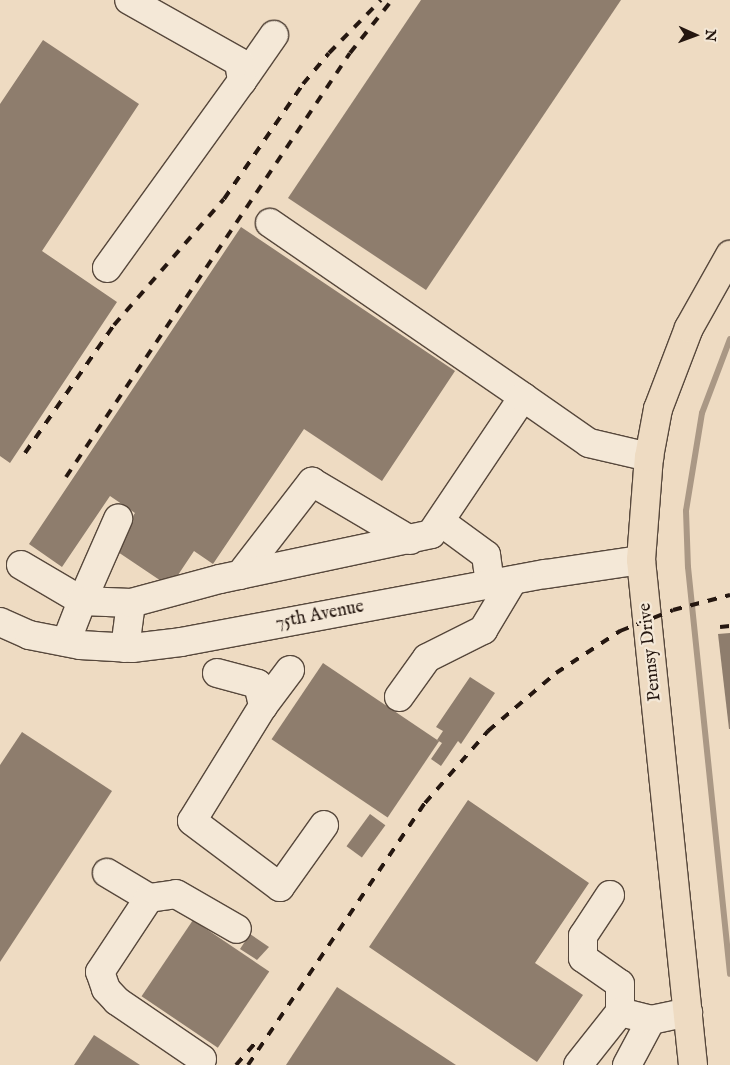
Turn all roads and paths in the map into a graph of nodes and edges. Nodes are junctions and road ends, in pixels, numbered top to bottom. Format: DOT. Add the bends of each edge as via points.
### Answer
graph roads {
  1 [pos="129,0"];
  2 [pos="274,35"];
  3 [pos="242,81"];
  4 [pos="270,223"];
  5 [pos="730,255"];
  6 [pos="107,268"];
  7 [pos="523,398"];
  8 [pos="649,457"];
  9 [pos="118,519"];
  10 [pos="440,522"];
  11 [pos="410,540"];
  12 [pos="641,560"];
  13 [pos="21,565"];
  14 [pos="240,575"];
  15 [pos="502,582"];
  16 [pos="82,601"];
  17 [pos="131,603"];
  18 [pos="0,622"];
  19 [pos="66,642"];
  20 [pos="125,648"];
  21 [pos="290,670"];
  22 [pos="217,673"];
  23 [pos="399,698"];
  24 [pos="263,706"];
  25 [pos="324,825"];
  26 [pos="107,874"];
  27 [pos="610,895"];
  28 [pos="149,898"];
  29 [pos="237,928"];
  30 [pos="620,1012"];
  31 [pos="688,1012"];
  32 [pos="651,1020"];
  33 [pos="202,1058"];
  34 [pos="578,1065"];
  35 [pos="627,1065"];
  36 [pos="694,1065"];
  1 -- 3 [label="street" via="239,62"];
  2 -- 3 [label="street"];
  3 -- 6 [label="street"];
  4 -- 7 [label="street"];
  5 -- 8 [label="main road, Pennsy Drive" via="702,302 673,366 658,409"];
  7 -- 8 [label="street" via="589,443"];
  7 -- 10 [label="street"];
  8 -- 12 [label="main road, Pennsy Drive"];
  9 -- 16 [label="street"];
  10 -- 11 [label="street" via="431,534"];
  10 -- 15 [label="street" via="486,555"];
  11 -- 14 [label="street"];
  11 -- 14 [label="street" via="312,482"];
  12 -- 15 [label="street, 75th Avenue"];
  12 -- 31 [label="main road, Pennsy Drive"];
  13 -- 16 [label="street"];
  14 -- 17 [label="street"];
  15 -- 20 [label="street, 75th Avenue" via="181,642"];
  15 -- 23 [label="street" via="483,630 427,658"];
  16 -- 17 [label="street"];
  16 -- 19 [label="street"];
  17 -- 20 [label="street"];
  18 -- 19 [label="street, 75th Avenue" via="28,635"];
  19 -- 20 [label="street, 75th Avenue"];
  21 -- 24 [label="street"];
  22 -- 24 [label="street" via="258,684"];
  24 -- 25 [label="street" via="192,821 280,887"];
  26 -- 28 [label="street"];
  27 -- 30 [label="street" via="583,936 583,958 620,984"];
  28 -- 29 [label="street" via="176,894"];
  28 -- 33 [label="street" via="100,972 106,989 117,1001"];
  30 -- 32 [label="street"];
  30 -- 34 [label="street"];
  31 -- 32 [label="street"];
  31 -- 36 [label="main road, Pennsy Drive"];
  32 -- 35 [label="street"];
}
